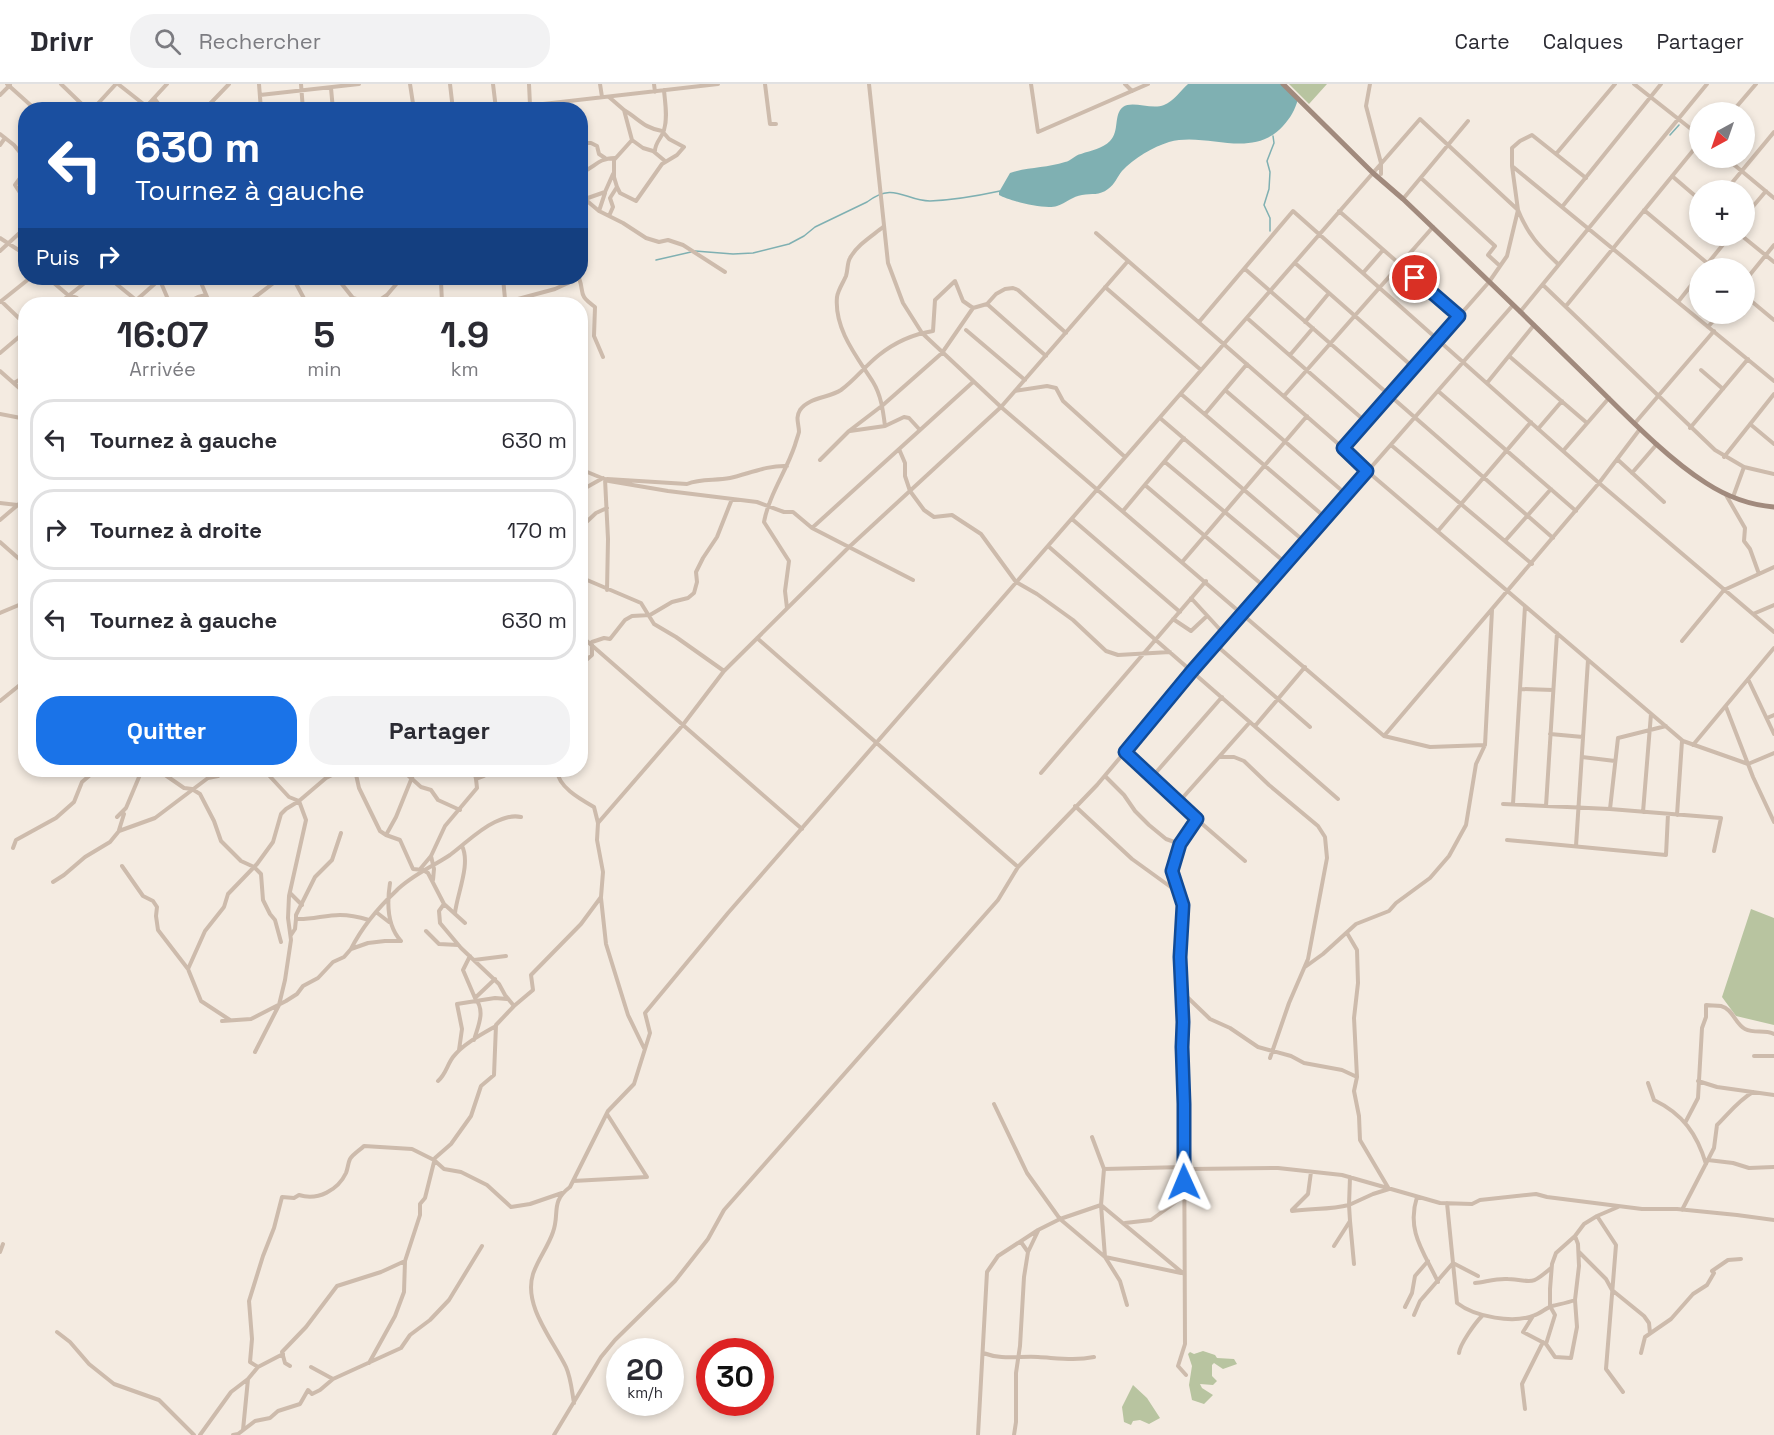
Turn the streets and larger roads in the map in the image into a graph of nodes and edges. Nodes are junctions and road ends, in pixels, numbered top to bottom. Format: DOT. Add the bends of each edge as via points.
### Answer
graph roads {
  1 [pos="61,84"];
  2 [pos="117,84"];
  3 [pos="167,84"];
  4 [pos="229,84"];
  5 [pos="259,84"];
  6 [pos="301,84"];
  7 [pos="359,84"];
  8 [pos="410,84"];
  9 [pos="450,84"];
  10 [pos="493,84"];
  11 [pos="529,84"];
  12 [pos="600,84"];
  13 [pos="654,84"];
  14 [pos="718,84"];
  15 [pos="765,84"];
  16 [pos="869,84"];
  17 [pos="1031,84"];
  18 [pos="1125,84"];
  19 [pos="1148,84"];
  20 [pos="1283,84"];
  21 [pos="1370,84"];
  22 [pos="1615,84"];
  23 [pos="1634,84"];
  24 [pos="1661,84"];
  25 [pos="1707,84"];
  26 [pos="1756,84"];
  27 [pos="9,85"];
  28 [pos="342,85"];
  29 [pos="331,88"];
  30 [pos="301,90"];
  31 [pos="664,90"];
  32 [pos="1132,91"];
  33 [pos="655,92"];
  34 [pos="0,95"];
  35 [pos="260,95"];
  36 [pos="609,96"];
  37 [pos="602,97"];
  38 [pos="1651,97"];
  39 [pos="154,98"];
  40 [pos="27,102"];
  41 [pos="81,102"];
  42 [pos="98,102"];
  43 [pos="138,102"];
  44 [pos="150,102"];
  45 [pos="157,102"];
  46 [pos="212,102"];
  47 [pos="260,102"];
  48 [pos="302,102"];
  49 [pos="332,102"];
  50 [pos="413,102"];
  51 [pos="452,102"];
  52 [pos="495,102"];
  53 [pos="530,102"];
  54 [pos="561,102"];
  55 [pos="1741,102"];
  56 [pos="624,110"];
  57 [pos="1678,119"];
  58 [pos="1468,121"];
  59 [pos="776,124"];
  60 [pos="1689,128"];
  61 [pos="664,132"];
  62 [pos="0,134"];
  63 [pos="1773,134"];
  64 [pos="5,138"];
  65 [pos="632,140"];
  66 [pos="588,143"];
  67 [pos="0,145"];
  68 [pos="1448,145"];
  69 [pos="18,151"];
  70 [pos="654,152"];
  71 [pos="1556,154"];
  72 [pos="1689,155"];
  73 [pos="616,158"];
  74 [pos="605,159"];
  75 [pos="665,161"];
  76 [pos="1381,163"];
  77 [pos="1512,166"];
  78 [pos="1738,168"];
  79 [pos="588,169"];
  80 [pos="1742,171"];
  81 [pos="614,173"];
  82 [pos="1372,173"];
  83 [pos="1381,174"];
  84 [pos="1672,176"];
  85 [pos="1421,178"];
  86 [pos="1586,178"];
  87 [pos="1734,180"];
  88 [pos="617,187"];
  89 [pos="1689,191"];
  90 [pos="1766,191"];
  91 [pos="605,192"];
  92 [pos="588,198"];
  93 [pos="1774,198"];
  94 [pos="1403,199"];
  95 [pos="588,202"];
  96 [pos="1755,204"];
  97 [pos="1562,207"];
  98 [pos="1518,210"];
  99 [pos="1644,210"];
  100 [pos="599,211"];
  101 [pos="1340,212"];
  102 [pos="609,216"];
  103 [pos="884,226"];
  104 [pos="1433,227"];
  105 [pos="1588,229"];
  106 [pos="1096,233"];
  107 [pos="18,235"];
  108 [pos="1319,235"];
  109 [pos="0,238"];
  110 [pos="9,243"];
  111 [pos="1774,245"];
  112 [pos="1722,246"];
  113 [pos="1755,246"];
  114 [pos="18,249"];
  115 [pos="1613,249"];
  116 [pos="1383,250"];
  117 [pos="0,251"];
  118 [pos="1766,255"];
  119 [pos="1701,258"];
  120 [pos="1713,258"];
  121 [pos="1128,261"];
  122 [pos="1774,262"];
  123 [pos="1295,263"];
  124 [pos="1558,264"];
  125 [pos="1400,265"];
  126 [pos="1500,266"];
  127 [pos="1755,268"];
  128 [pos="1244,269"];
  129 [pos="725,272"];
  130 [pos="1363,273"];
  131 [pos="1489,282"];
  132 [pos="22,285"];
  133 [pos="56,285"];
  134 [pos="82,285"];
  135 [pos="118,285"];
  136 [pos="154,285"];
  137 [pos="202,285"];
  138 [pos="271,285"];
  139 [pos="343,285"];
  140 [pos="395,285"];
  141 [pos="564,285"];
  142 [pos="1543,285"];
  143 [pos="1105,287"];
  144 [pos="1379,288"];
  145 [pos="1689,288"];
  146 [pos="1270,291"];
  147 [pos="1329,293"];
  148 [pos="68,295"];
  149 [pos="206,295"];
  150 [pos="72,297"];
  151 [pos="132,297"];
  152 [pos="144,297"];
  153 [pos="198,297"];
  154 [pos="255,297"];
  155 [pos="352,297"];
  156 [pos="384,297"];
  157 [pos="525,297"];
  158 [pos="1,302"];
  159 [pos="1678,302"];
  160 [pos="588,303"];
  161 [pos="987,304"];
  162 [pos="1755,304"];
  163 [pos="1513,305"];
  164 [pos="1566,306"];
  165 [pos="974,308"];
  166 [pos="1520,312"];
  167 [pos="1355,316"];
  168 [pos="1459,316"];
  169 [pos="18,318"];
  170 [pos="1247,318"];
  171 [pos="1774,320"];
  172 [pos="1199,322"];
  173 [pos="1305,322"];
  174 [pos="1711,324"];
  175 [pos="1534,325"];
  176 [pos="1708,327"];
  177 [pos="1313,328"];
  178 [pos="966,330"];
  179 [pos="1714,332"];
  180 [pos="922,333"];
  181 [pos="1066,333"];
  182 [pos="18,338"];
  183 [pos="1438,340"];
  184 [pos="1224,344"];
  185 [pos="1330,344"];
  186 [pos="0,353"];
  187 [pos="942,353"];
  188 [pos="1290,355"];
  189 [pos="1046,356"];
  190 [pos="1509,356"];
  191 [pos="603,357"];
  192 [pos="1748,360"];
  193 [pos="1463,363"];
  194 [pos="1247,364"];
  195 [pos="1414,368"];
  196 [pos="864,370"];
  197 [pos="1201,370"];
  198 [pos="1307,370"];
  199 [pos="1701,370"];
  200 [pos="0,371"];
  201 [pos="1025,380"];
  202 [pos="18,381"];
  203 [pos="1774,381"];
  204 [pos="973,382"];
  205 [pos="1487,383"];
  206 [pos="14,384"];
  207 [pos="18,387"];
  208 [pos="1723,388"];
  209 [pos="1225,390"];
  210 [pos="1015,391"];
  211 [pos="1438,391"];
  212 [pos="1181,394"];
  213 [pos="1774,394"];
  214 [pos="1389,395"];
  215 [pos="1284,396"];
  216 [pos="1658,396"];
  217 [pos="1609,398"];
  218 [pos="1562,401"];
  219 [pos="883,405"];
  220 [pos="1001,407"];
  221 [pos="0,414"];
  222 [pos="1204,414"];
  223 [pos="1307,416"];
  224 [pos="18,418"];
  225 [pos="1160,418"];
  226 [pos="1415,418"];
  227 [pos="1366,422"];
  228 [pos="1531,423"];
  229 [pos="1587,423"];
  230 [pos="1635,423"];
  231 [pos="1750,424"];
  232 [pos="885,426"];
  233 [pos="1690,428"];
  234 [pos="1539,429"];
  235 [pos="1640,429"];
  236 [pos="920,430"];
  237 [pos="849,431"];
  238 [pos="1184,438"];
  239 [pos="1285,442"];
  240 [pos="1657,444"];
  241 [pos="1774,444"];
  242 [pos="1391,445"];
  243 [pos="1343,448"];
  244 [pos="899,449"];
  245 [pos="1507,450"];
  246 [pos="1563,451"];
  247 [pos="1125,457"];
  248 [pos="1724,457"];
  249 [pos="1617,459"];
  250 [pos="820,460"];
  251 [pos="1165,462"];
  252 [pos="787,466"];
  253 [pos="1264,466"];
  254 [pos="1744,467"];
  255 [pos="1367,471"];
  256 [pos="588,472"];
  257 [pos="1632,473"];
  258 [pos="1774,474"];
  259 [pos="1484,478"];
  260 [pos="604,479"];
  261 [pos="1599,483"];
  262 [pos="1145,485"];
  263 [pos="588,486"];
  264 [pos="1098,489"];
  265 [pos="1551,489"];
  266 [pos="1244,490"];
  267 [pos="910,491"];
  268 [pos="1347,495"];
  269 [pos="1726,495"];
  270 [pos="1732,498"];
  271 [pos="732,499"];
  272 [pos="1664,502"];
  273 [pos="0,503"];
  274 [pos="18,504"];
  275 [pos="1461,504"];
  276 [pos="18,505"];
  277 [pos="767,506"];
  278 [pos="1774,507"];
  279 [pos="607,508"];
  280 [pos="1123,511"];
  281 [pos="1576,511"];
  282 [pos="1225,512"];
  283 [pos="1527,516"];
  284 [pos="1326,518"];
  285 [pos="1072,519"];
  286 [pos="0,520"];
  287 [pos="588,520"];
  288 [pos="812,528"];
  289 [pos="1438,531"];
  290 [pos="1205,536"];
  291 [pos="1553,538"];
  292 [pos="1505,541"];
  293 [pos="0,542"];
  294 [pos="1305,542"];
  295 [pos="1048,546"];
  296 [pos="848,548"];
  297 [pos="18,558"];
  298 [pos="1183,561"];
  299 [pos="1287,564"];
  300 [pos="1532,564"];
  301 [pos="1774,567"];
  302 [pos="1759,574"];
  303 [pos="913,580"];
  304 [pos="588,581"];
  305 [pos="1206,581"];
  306 [pos="1016,582"];
  307 [pos="1266,588"];
  308 [pos="607,590"];
  309 [pos="1724,590"];
  310 [pos="1508,592"];
  311 [pos="1191,598"];
  312 [pos="18,605"];
  313 [pos="1774,605"];
  314 [pos="1525,606"];
  315 [pos="788,608"];
  316 [pos="1492,610"];
  317 [pos="1180,612"];
  318 [pos="0,613"];
  319 [pos="1244,613"];
  320 [pos="1753,614"];
  321 [pos="648,615"];
  322 [pos="1207,616"];
  323 [pos="1173,619"];
  324 [pos="1774,632"];
  325 [pos="1557,633"];
  326 [pos="1225,634"];
  327 [pos="757,638"];
  328 [pos="1156,639"];
  329 [pos="1682,641"];
  330 [pos="588,642"];
  331 [pos="591,644"];
  332 [pos="1216,645"];
  333 [pos="1774,648"];
  334 [pos="1170,652"];
  335 [pos="1143,655"];
  336 [pos="588,658"];
  337 [pos="1588,660"];
  338 [pos="1305,667"];
  339 [pos="724,671"];
  340 [pos="1192,671"];
  341 [pos="1748,679"];
  342 [pos="18,686"];
  343 [pos="1520,689"];
  344 [pos="1553,690"];
  345 [pos="1222,697"];
  346 [pos="1278,699"];
  347 [pos="0,701"];
  348 [pos="1725,706"];
  349 [pos="1651,714"];
  350 [pos="1774,715"];
  351 [pos="1767,718"];
  352 [pos="1250,722"];
  353 [pos="682,726"];
  354 [pos="1255,726"];
  355 [pos="1666,726"];
  356 [pos="1310,727"];
  357 [pos="1650,729"];
  358 [pos="1550,734"];
  359 [pos="1774,734"];
  360 [pos="1384,736"];
  361 [pos="1583,736"];
  362 [pos="1682,740"];
  363 [pos="876,744"];
  364 [pos="1485,745"];
  365 [pos="1693,745"];
  366 [pos="1125,752"];
  367 [pos="1774,753"];
  368 [pos="1219,757"];
  369 [pos="1582,757"];
  370 [pos="1615,761"];
  371 [pos="1749,764"];
  372 [pos="1041,773"];
  373 [pos="1105,776"];
  374 [pos="88,777"];
  375 [pos="139,777"];
  376 [pos="168,777"];
  377 [pos="213,777"];
  378 [pos="270,777"];
  379 [pos="328,777"];
  380 [pos="357,777"];
  381 [pos="481,777"];
  382 [pos="559,777"];
  383 [pos="1152,777"];
  384 [pos="208,778"];
  385 [pos="412,779"];
  386 [pos="476,779"];
  387 [pos="192,789"];
  388 [pos="1338,799"];
  389 [pos="299,801"];
  390 [pos="1178,803"];
  391 [pos="1503,804"];
  392 [pos="1513,804"];
  393 [pos="1075,806"];
  394 [pos="1546,806"];
  395 [pos="1578,808"];
  396 [pos="1610,809"];
  397 [pos="460,810"];
  398 [pos="124,812"];
  399 [pos="1643,812"];
  400 [pos="1668,814"];
  401 [pos="1677,815"];
  402 [pos="117,817"];
  403 [pos="521,817"];
  404 [pos="1197,819"];
  405 [pos="1774,822"];
  406 [pos="598,823"];
  407 [pos="802,829"];
  408 [pos="119,831"];
  409 [pos="341,833"];
  410 [pos="386,835"];
  411 [pos="1507,840"];
  412 [pos="1180,844"];
  413 [pos="462,846"];
  414 [pos="1576,846"];
  415 [pos="13,848"];
  416 [pos="1714,851"];
  417 [pos="431,856"];
  418 [pos="1245,861"];
  419 [pos="433,864"];
  420 [pos="122,866"];
  421 [pos="254,867"];
  422 [pos="1018,867"];
  423 [pos="423,870"];
  424 [pos="433,881"];
  425 [pos="53,882"];
  426 [pos="390,883"];
  427 [pos="290,892"];
  428 [pos="1179,893"];
  429 [pos="601,897"];
  430 [pos="389,898"];
  431 [pos="444,904"];
  432 [pos="302,905"];
  433 [pos="376,912"];
  434 [pos="455,913"];
  435 [pos="296,919"];
  436 [pos="370,920"];
  437 [pos="390,922"];
  438 [pos="465,923"];
  439 [pos="426,931"];
  440 [pos="1347,933"];
  441 [pos="291,935"];
  442 [pos="281,942"];
  443 [pos="459,945"];
  444 [pos="351,949"];
  445 [pos="470,956"];
  446 [pos="506,956"];
  447 [pos="476,960"];
  448 [pos="467,963"];
  449 [pos="1305,967"];
  450 [pos="188,969"];
  451 [pos="495,979"];
  452 [pos="1182,993"];
  453 [pos="507,999"];
  454 [pos="477,1000"];
  455 [pos="279,1005"];
  456 [pos="514,1006"];
  457 [pos="230,1020"];
  458 [pos="222,1021"];
  459 [pos="496,1026"];
  460 [pos="1774,1034"];
  461 [pos="474,1041"];
  462 [pos="645,1049"];
  463 [pos="459,1050"];
  464 [pos="1272,1051"];
  465 [pos="255,1052"];
  466 [pos="1754,1056"];
  467 [pos="1774,1056"];
  468 [pos="1270,1058"];
  469 [pos="1357,1077"];
  470 [pos="438,1081"];
  471 [pos="1698,1081"];
  472 [pos="1648,1083"];
  473 [pos="1753,1092"];
  474 [pos="1774,1095"];
  475 [pos="994,1104"];
  476 [pos="607,1114"];
  477 [pos="1686,1123"];
  478 [pos="1092,1137"];
  479 [pos="434,1160"];
  480 [pos="1707,1162"];
  481 [pos="1184,1167"];
  482 [pos="1774,1167"];
  483 [pos="1104,1169"];
  484 [pos="1190,1169"];
  485 [pos="1311,1172"];
  486 [pos="1350,1177"];
  487 [pos="573,1181"];
  488 [pos="1389,1189"];
  489 [pos="562,1193"];
  490 [pos="1184,1196"];
  491 [pos="1417,1197"];
  492 [pos="1447,1203"];
  493 [pos="1101,1205"];
  494 [pos="1349,1205"];
  495 [pos="1619,1206"];
  496 [pos="1682,1210"];
  497 [pos="1597,1216"];
  498 [pos="1060,1219"];
  499 [pos="1774,1220"];
  500 [pos="1350,1221"];
  501 [pos="1124,1223"];
  502 [pos="1038,1230"];
  503 [pos="1575,1236"];
  504 [pos="1021,1242"];
  505 [pos="3,1244"];
  506 [pos="482,1246"];
  507 [pos="1334,1246"];
  508 [pos="0,1251"];
  509 [pos="1028,1252"];
  510 [pos="1578,1252"];
  511 [pos="1105,1257"];
  512 [pos="1742,1259"];
  513 [pos="405,1261"];
  514 [pos="1428,1261"];
  515 [pos="1453,1263"];
  516 [pos="1354,1264"];
  517 [pos="1552,1268"];
  518 [pos="1185,1274"];
  519 [pos="1478,1275"];
  520 [pos="1438,1282"];
  521 [pos="1475,1283"];
  522 [pos="1612,1290"];
  523 [pos="1575,1300"];
  524 [pos="1127,1305"];
  525 [pos="1550,1306"];
  526 [pos="1405,1307"];
  527 [pos="1414,1315"];
  528 [pos="1483,1316"];
  529 [pos="1533,1316"];
  530 [pos="57,1332"];
  531 [pos="1650,1334"];
  532 [pos="1544,1343"];
  533 [pos="983,1353"];
  534 [pos="1459,1353"];
  535 [pos="1641,1353"];
  536 [pos="283,1354"];
  537 [pos="1094,1357"];
  538 [pos="1017,1358"];
  539 [pos="369,1363"];
  540 [pos="290,1366"];
  541 [pos="258,1367"];
  542 [pos="310,1367"];
  543 [pos="1186,1375"];
  544 [pos="248,1378"];
  545 [pos="333,1379"];
  546 [pos="1623,1392"];
  547 [pos="574,1403"];
  548 [pos="1525,1409"];
  549 [pos="242,1431"];
  550 [pos="194,1435"];
  551 [pos="200,1435"];
  552 [pos="233,1435"];
  553 [pos="554,1435"];
  554 [pos="978,1435"];
  555 [pos="1014,1435"];
  1 -- 41 [label="street"];
  2 -- 42 [label="street"];
  2 -- 43 [label="street"];
  3 -- 39 [label="street"];
  4 -- 46 [label="street"];
  5 -- 35 [label="street"];
  6 -- 30 [label="street"];
  7 -- 28 [label="street"];
  8 -- 50 [label="street"];
  9 -- 51 [label="street"];
  10 -- 52 [label="street"];
  11 -- 53 [label="street"];
  12 -- 37 [label="street"];
  13 -- 33 [label="street"];
  14 -- 31 [label="street"];
  15 -- 59 [label="street" via="770,124"];
  16 -- 103 [label="street"];
  17 -- 32 [label="street" via="1038,132"];
  18 -- 32 [label="street"];
  19 -- 32 [label="street"];
  20 -- 82 [label="street"];
  21 -- 76 [label="street" via="1366,106"];
  22 -- 71 [label="street"];
  23 -- 38 [label="street"];
  24 -- 38 [label="street"];
  25 -- 57 [label="street"];
  26 -- 55 [label="street"];
  27 -- 34 [label="street"];
  27 -- 40 [label="street"];
  28 -- 29 [label="street"];
  29 -- 30 [label="street"];
  29 -- 49 [label="street"];
  30 -- 35 [label="street"];
  30 -- 48 [label="street"];
  31 -- 33 [label="street"];
  31 -- 61 [label="street"];
  33 -- 36 [label="street"];
  35 -- 47 [label="street"];
  36 -- 37 [label="street"];
  36 -- 56 [label="street"];
  37 -- 54 [label="street"];
  38 -- 57 [label="street"];
  38 -- 86 [label="street"];
  39 -- 44 [label="street"];
  39 -- 45 [label="street"];
  56 -- 61 [label="street" via="650,129"];
  56 -- 65 [label="street"];
  57 -- 60 [label="street"];
  57 -- 105 [label="street"];
  58 -- 68 [label="street"];
  61 -- 70 [label="street"];
  61 -- 75 [label="street" via="684,147"];
  62 -- 64 [label="street"];
  63 -- 80 [label="street"];
  64 -- 67 [label="street"];
  64 -- 69 [label="street"];
  65 -- 70 [label="street"];
  65 -- 73 [label="street"];
  66 -- 74 [label="street" via="597,146"];
  68 -- 76 [label="street" via="1420,119"];
  68 -- 85 [label="street"];
  68 -- 98 [label="street"];
  70 -- 75 [label="street"];
  71 -- 77 [label="street" via="1532,135 1512,148"];
  71 -- 86 [label="street"];
  72 -- 84 [label="street"];
  73 -- 74 [label="street"];
  73 -- 81 [label="street"];
  74 -- 79 [label="street"];
  75 -- 88 [label="street" via="636,201 620,193"];
  76 -- 82 [label="street"];
  76 -- 83 [label="street"];
  77 -- 97 [label="street"];
  77 -- 98 [label="street"];
  78 -- 80 [label="street"];
  80 -- 87 [label="street"];
  80 -- 90 [label="street"];
  81 -- 88 [label="street"];
  81 -- 91 [label="street"];
  82 -- 94 [label="street"];
  82 -- 101 [label="street"];
  84 -- 89 [label="street"];
  84 -- 99 [label="street"];
  85 -- 94 [label="street"];
  85 -- 126 [label="street" via="1495,246 1488,255"];
  86 -- 97 [label="street"];
  88 -- 102 [label="street" via="610,198 613,207"];
  90 -- 93 [label="street"];
  90 -- 96 [label="street"];
  91 -- 92 [label="street"];
  91 -- 100 [label="street"];
  94 -- 104 [label="street"];
  95 -- 100 [label="street"];
  97 -- 105 [label="street"];
  98 -- 124 [label="street" via="1533,240"];
  98 -- 126 [label="street" via="1507,256"];
  99 -- 115 [label="street"];
  99 -- 119 [label="street"];
  100 -- 102 [label="street"];
  101 -- 108 [label="street"];
  101 -- 116 [label="street"];
  102 -- 129 [label="street" via="646,238 683,245"];
  103 -- 180 [label="street" via="896,288"];
  103 -- 196 [label="street" via="848,260 837,296 841,325"];
  104 -- 125 [label="street"];
  104 -- 131 [label="street"];
  105 -- 115 [label="street"];
  105 -- 124 [label="street"];
  106 -- 121 [label="street"];
  107 -- 110 [label="street"];
  108 -- 123 [label="street"];
  108 -- 128 [label="street" via="1293,211"];
  108 -- 130 [label="street"];
  109 -- 110 [label="street"];
  110 -- 114 [label="street"];
  110 -- 117 [label="street"];
  111 -- 118 [label="street"];
  112 -- 120 [label="street"];
  113 -- 118 [label="street"];
  115 -- 159 [label="street"];
  115 -- 164 [label="street"];
  116 -- 125 [label="street"];
  116 -- 130 [label="street"];
  118 -- 122 [label="street"];
  118 -- 127 [label="street"];
  121 -- 143 [label="street"];
  121 -- 172 [label="street"];
  123 -- 146 [label="street"];
  123 -- 147 [label="street"];
  124 -- 142 [label="street"];
  125 -- 144 [label="street"];
  125 -- 168 [label="street"];
  126 -- 131 [label="street"];
  128 -- 146 [label="street"];
  128 -- 172 [label="street"];
  130 -- 144 [label="street"];
  131 -- 163 [label="street"];
  131 -- 168 [label="street"];
  132 -- 158 [label="street"];
  133 -- 148 [label="street"];
  134 -- 148 [label="street"];
  135 -- 151 [label="street"];
  136 -- 152 [label="street"];
  137 -- 149 [label="street"];
  138 -- 154 [label="street"];
  139 -- 155 [label="street"];
  140 -- 156 [label="street"];
  141 -- 157 [label="street"];
  142 -- 164 [label="street"];
  142 -- 166 [label="street"];
  143 -- 181 [label="street"];
  143 -- 197 [label="street"];
  144 -- 167 [label="street"];
  144 -- 183 [label="street"];
  145 -- 159 [label="street"];
  146 -- 170 [label="street"];
  146 -- 173 [label="street"];
  147 -- 167 [label="street"];
  147 -- 173 [label="street"];
  148 -- 150 [label="street"];
  149 -- 153 [label="street"];
  158 -- 169 [label="street"];
  159 -- 176 [label="street"];
  160 -- 191 [label="street" via="595,307 594,336"];
  161 -- 165 [label="street"];
  161 -- 181 [label="street" via="996,294 1013,288"];
  161 -- 189 [label="street"];
  162 -- 171 [label="street"];
  163 -- 166 [label="street"];
  163 -- 193 [label="street"];
  164 -- 216 [label="street"];
  165 -- 180 [label="street" via="963,301 955,281 935,300 933,331"];
  165 -- 187 [label="street"];
  166 -- 175 [label="street"];
  167 -- 185 [label="street"];
  167 -- 195 [label="street"];
  168 -- 183 [label="street"];
  170 -- 184 [label="street"];
  170 -- 188 [label="street"];
  172 -- 184 [label="street"];
  173 -- 177 [label="street"];
  174 -- 176 [label="street"];
  175 -- 190 [label="street"];
  175 -- 217 [label="street"];
  176 -- 179 [label="street"];
  177 -- 185 [label="street"];
  177 -- 188 [label="street"];
  178 -- 201 [label="street"];
  179 -- 192 [label="street"];
  179 -- 216 [label="street"];
  180 -- 187 [label="street"];
  180 -- 196 [label="street" via="893,345"];
  181 -- 189 [label="street"];
  182 -- 186 [label="street"];
  183 -- 193 [label="street"];
  183 -- 195 [label="street"];
  184 -- 194 [label="street"];
  184 -- 197 [label="street"];
  185 -- 198 [label="street"];
  185 -- 214 [label="street"];
  187 -- 204 [label="street"];
  187 -- 219 [label="street"];
  188 -- 198 [label="street"];
  189 -- 201 [label="street"];
  190 -- 205 [label="street"];
  190 -- 218 [label="street"];
  192 -- 203 [label="street"];
  192 -- 208 [label="street"];
  193 -- 205 [label="street"];
  193 -- 211 [label="street"];
  194 -- 209 [label="street"];
  194 -- 215 [label="street"];
  195 -- 214 [label="street"];
  196 -- 219 [label="street"];
  196 -- 252 [label="street" via="841,390 810,401 800,410 796,421 799,432"];
  197 -- 212 [label="street"];
  198 -- 215 [label="street"];
  198 -- 227 [label="street"];
  199 -- 208 [label="street"];
  200 -- 206 [label="street"];
  201 -- 210 [label="street"];
  202 -- 206 [label="street"];
  204 -- 220 [label="street"];
  204 -- 236 [label="street"];
  205 -- 228 [label="street"];
  206 -- 207 [label="street"];
  208 -- 233 [label="street"];
  209 -- 222 [label="street"];
  209 -- 239 [label="street"];
  210 -- 220 [label="street"];
  210 -- 247 [label="street" via="1056,388 1063,401"];
  211 -- 226 [label="street"];
  211 -- 245 [label="street"];
  212 -- 222 [label="street"];
  212 -- 225 [label="street"];
  213 -- 231 [label="street"];
  214 -- 226 [label="street"];
  214 -- 227 [label="street"];
  215 -- 223 [label="street"];
  216 -- 230 [label="street"];
  216 -- 233 [label="street"];
  217 -- 229 [label="street"];
  217 -- 230 [label="street"];
  218 -- 229 [label="street"];
  218 -- 234 [label="street"];
  219 -- 232 [label="street"];
  219 -- 237 [label="street"];
  220 -- 264 [label="street"];
  220 -- 267 [label="street"];
  221 -- 224 [label="street"];
  222 -- 253 [label="street"];
  223 -- 239 [label="street"];
  223 -- 243 [label="street"];
  225 -- 238 [label="street"];
  225 -- 247 [label="street"];
  226 -- 242 [label="street"];
  226 -- 259 [label="street"];
  227 -- 243 [label="street"];
  228 -- 234 [label="street"];
  228 -- 245 [label="street"];
  229 -- 246 [label="street"];
  230 -- 235 [label="street"];
  231 -- 241 [label="street"];
  231 -- 248 [label="street"];
  232 -- 236 [label="street" via="904,417"];
  232 -- 237 [label="street"];
  233 -- 248 [label="street"];
  234 -- 246 [label="street"];
  235 -- 240 [label="street"];
  235 -- 249 [label="street"];
  236 -- 244 [label="street"];
  237 -- 250 [label="street"];
  238 -- 251 [label="street"];
  238 -- 266 [label="street"];
  239 -- 253 [label="street"];
  239 -- 268 [label="street"];
  240 -- 257 [label="street"];
  240 -- 269 [label="street" via="1691,473"];
  242 -- 255 [label="street"];
  242 -- 275 [label="street"];
  243 -- 255 [label="street"];
  244 -- 267 [label="street"];
  244 -- 288 [label="street"];
  245 -- 259 [label="street"];
  245 -- 265 [label="street"];
  246 -- 261 [label="street"];
  247 -- 264 [label="street"];
  248 -- 254 [label="street"];
  249 -- 257 [label="street"];
  249 -- 261 [label="street"];
  251 -- 262 [label="street"];
  251 -- 282 [label="street"];
  252 -- 260 [label="street" via="687,484"];
  252 -- 277 [label="street"];
  253 -- 266 [label="street"];
  253 -- 284 [label="street"];
  254 -- 258 [label="street"];
  254 -- 270 [label="street"];
  255 -- 268 [label="street"];
  255 -- 289 [label="street"];
  256 -- 260 [label="street"];
  257 -- 272 [label="street"];
  259 -- 275 [label="street"];
  259 -- 283 [label="street"];
  260 -- 263 [label="street"];
  260 -- 271 [label="street"];
  260 -- 279 [label="street"];
  261 -- 281 [label="street"];
  261 -- 309 [label="street"];
  262 -- 280 [label="street"];
  262 -- 290 [label="street"];
  264 -- 280 [label="street"];
  264 -- 285 [label="street"];
  265 -- 281 [label="street"];
  265 -- 283 [label="street"];
  266 -- 282 [label="street"];
  266 -- 294 [label="street"];
  267 -- 296 [label="street"];
  267 -- 306 [label="street" via="934,517 952,515 981,534"];
  268 -- 284 [label="street"];
  269 -- 270 [label="street"];
  269 -- 302 [label="street" via="1745,528 1744,541"];
  270 -- 278 [label="street"];
  271 -- 277 [label="street"];
  271 -- 321 [label="street" via="717,537 696,572 694,593"];
  273 -- 274 [label="street"];
  275 -- 289 [label="street"];
  275 -- 292 [label="street"];
  276 -- 286 [label="street"];
  277 -- 288 [label="street" via="793,512"];
  277 -- 315 [label="street" via="764,522 789,561 784,591"];
  279 -- 287 [label="street"];
  279 -- 308 [label="street"];
  280 -- 298 [label="street"];
  281 -- 291 [label="street"];
  282 -- 290 [label="street"];
  282 -- 299 [label="street"];
  283 -- 291 [label="street"];
  283 -- 292 [label="street"];
  284 -- 294 [label="street"];
  285 -- 295 [label="street"];
  285 -- 317 [label="street"];
  288 -- 296 [label="street"];
  289 -- 310 [label="street"];
  290 -- 298 [label="street"];
  290 -- 307 [label="street"];
  291 -- 300 [label="street"];
  292 -- 300 [label="street"];
  293 -- 297 [label="street"];
  294 -- 299 [label="street"];
  295 -- 306 [label="street"];
  295 -- 328 [label="street"];
  296 -- 303 [label="street"];
  296 -- 315 [label="street"];
  298 -- 305 [label="street"];
  299 -- 307 [label="street"];
  300 -- 310 [label="street"];
  301 -- 302 [label="street"];
  302 -- 309 [label="street"];
  304 -- 308 [label="street"];
  305 -- 311 [label="street"];
  305 -- 319 [label="street"];
  306 -- 335 [label="street" via="1073,620 1106,651"];
  306 -- 363 [label="street"];
  307 -- 319 [label="street"];
  308 -- 321 [label="street" via="641,603"];
  309 -- 320 [label="street"];
  309 -- 329 [label="street"];
  310 -- 314 [label="street"];
  310 -- 316 [label="street"];
  311 -- 317 [label="street"];
  311 -- 322 [label="street"];
  312 -- 318 [label="street"];
  313 -- 320 [label="street"];
  314 -- 325 [label="street"];
  314 -- 343 [label="street"];
  315 -- 327 [label="street"];
  316 -- 360 [label="street"];
  316 -- 364 [label="street"];
  317 -- 323 [label="street"];
  319 -- 326 [label="street"];
  319 -- 338 [label="street"];
  320 -- 324 [label="street"];
  321 -- 331 [label="street" via="632,616 622,622 610,639"];
  321 -- 339 [label="street" via="654,624"];
  322 -- 323 [label="street" via="1191,632"];
  322 -- 326 [label="street"];
  323 -- 328 [label="street"];
  325 -- 337 [label="street"];
  325 -- 344 [label="street"];
  326 -- 332 [label="street"];
  327 -- 339 [label="street"];
  327 -- 363 [label="street"];
  328 -- 334 [label="street"];
  328 -- 335 [label="street"];
  330 -- 331 [label="street"];
  331 -- 336 [label="street" via="592,655"];
  331 -- 353 [label="street"];
  332 -- 340 [label="street"];
  332 -- 346 [label="street"];
  333 -- 341 [label="street"];
  334 -- 335 [label="street"];
  334 -- 340 [label="street"];
  335 -- 372 [label="street"];
  337 -- 349 [label="street"];
  337 -- 361 [label="street"];
  338 -- 346 [label="street"];
  338 -- 360 [label="street"];
  339 -- 353 [label="street"];
  340 -- 345 [label="street"];
  340 -- 366 [label="street"];
  341 -- 348 [label="street"];
  341 -- 351 [label="street"];
  342 -- 347 [label="street"];
  343 -- 344 [label="street"];
  343 -- 392 [label="street"];
  344 -- 358 [label="street"];
  345 -- 352 [label="street"];
  345 -- 383 [label="street"];
  346 -- 354 [label="street"];
  346 -- 356 [label="street"];
  348 -- 365 [label="street"];
  348 -- 371 [label="street"];
  349 -- 355 [label="street"];
  349 -- 357 [label="street"];
  350 -- 351 [label="street"];
  351 -- 359 [label="street"];
  352 -- 354 [label="street"];
  352 -- 368 [label="street"];
  353 -- 406 [label="street"];
  353 -- 407 [label="street"];
  354 -- 388 [label="street"];
  355 -- 357 [label="street"];
  355 -- 362 [label="street"];
  357 -- 370 [label="street" via="1618,738"];
  357 -- 399 [label="street"];
  358 -- 361 [label="street"];
  358 -- 394 [label="street"];
  360 -- 364 [label="street" via="1430,747"];
  361 -- 369 [label="street"];
  362 -- 365 [label="street"];
  362 -- 401 [label="street"];
  363 -- 407 [label="street"];
  363 -- 422 [label="street"];
  364 -- 440 [label="street" via="1476,764 1466,825 1449,856 1430,878 1389,911 1356,924"];
  365 -- 371 [label="street"];
  366 -- 373 [label="street"];
  366 -- 383 [label="street"];
  367 -- 371 [label="street"];
  368 -- 390 [label="street"];
  368 -- 449 [label="street" via="1244,760 1318,826 1325,837 1327,858"];
  369 -- 370 [label="street"];
  369 -- 395 [label="street"];
  370 -- 396 [label="street"];
  371 -- 405 [label="street"];
  373 -- 393 [label="street"];
  373 -- 412 [label="street" via="1149,825 1166,839"];
  374 -- 415 [label="street" via="74,802 56,818 16,840"];
  375 -- 398 [label="street"];
  376 -- 387 [label="street"];
  377 -- 384 [label="street"];
  378 -- 389 [label="street" via="289,797"];
  379 -- 389 [label="street"];
  380 -- 410 [label="street" via="380,831"];
  381 -- 386 [label="street"];
  382 -- 406 [label="street" via="566,788 594,807"];
  383 -- 390 [label="street"];
  384 -- 387 [label="street"];
  385 -- 397 [label="street" via="431,790 438,800"];
  385 -- 410 [label="street"];
  386 -- 397 [label="street" via="477,788"];
  387 -- 408 [label="street" via="155,818"];
  387 -- 421 [label="street" via="206,804 221,841 241,861"];
  389 -- 421 [label="street" via="281,814 273,842"];
  389 -- 427 [label="street" via="306,820"];
  390 -- 404 [label="street"];
  391 -- 392 [label="street"];
  392 -- 394 [label="street"];
  393 -- 422 [label="street"];
  393 -- 428 [label="street" via="1132,859"];
  394 -- 395 [label="street"];
  395 -- 396 [label="street"];
  395 -- 414 [label="street"];
  396 -- 399 [label="street"];
  397 -- 417 [label="street" via="442,831"];
  398 -- 402 [label="street"];
  398 -- 408 [label="street"];
  399 -- 400 [label="street"];
  400 -- 401 [label="street"];
  400 -- 414 [label="street" via="1666,855"];
  401 -- 416 [label="street" via="1721,819"];
  403 -- 413 [label="street" via="496,821"];
  404 -- 412 [label="street"];
  404 -- 418 [label="street"];
  406 -- 429 [label="street" via="603,872"];
  407 -- 462 [label="street" via="645,1013 650,1033"];
  408 -- 425 [label="street" via="110,842"];
  409 -- 432 [label="street" via="332,860 315,878"];
  410 -- 423 [label="street" via="399,840 413,868"];
  411 -- 414 [label="street"];
  412 -- 428 [label="street" via="1172,871"];
  413 -- 419 [label="street"];
  413 -- 434 [label="street" via="464,870"];
  417 -- 419 [label="street"];
  417 -- 423 [label="street" via="422,865"];
  419 -- 423 [label="street"];
  419 -- 424 [label="street"];
  420 -- 450 [label="street" via="143,896 157,907 158,930"];
  421 -- 442 [label="street" via="261,874 263,900 275,920"];
  421 -- 450 [label="street" via="228,894"];
  422 -- 547 [label="street" via="998,900 724,1210 708,1239 675,1281 615,1340"];
  423 -- 424 [label="street"];
  423 -- 430 [label="street"];
  424 -- 431 [label="street"];
  426 -- 430 [label="street"];
  427 -- 432 [label="street"];
  427 -- 441 [label="street"];
  428 -- 452 [label="street" via="1183,905"];
  429 -- 456 [label="street" via="581,924 531,975 533,990"];
  429 -- 462 [label="street" via="606,944 628,1015"];
  430 -- 433 [label="street"];
  430 -- 437 [label="street"];
  431 -- 434 [label="street"];
  431 -- 443 [label="street" via="438,921"];
  432 -- 435 [label="street"];
  433 -- 436 [label="street"];
  433 -- 437 [label="street"];
  434 -- 438 [label="street"];
  435 -- 436 [label="street" via="338,915"];
  435 -- 441 [label="street"];
  436 -- 444 [label="street"];
  437 -- 444 [label="street" via="401,941"];
  439 -- 443 [label="street" via="439,944"];
  440 -- 449 [label="street"];
  440 -- 469 [label="street" via="1357,950"];
  441 -- 455 [label="street"];
  443 -- 445 [label="street"];
  444 -- 455 [label="street"];
  445 -- 447 [label="street"];
  445 -- 448 [label="street"];
  446 -- 447 [label="street"];
  447 -- 448 [label="street"];
  447 -- 451 [label="street"];
  448 -- 454 [label="street" via="463,973"];
  449 -- 464 [label="street"];
  450 -- 457 [label="street" via="201,1001"];
  451 -- 453 [label="street"];
  451 -- 454 [label="street"];
  452 -- 464 [label="street" via="1210,1019"];
  452 -- 481 [label="street"];
  453 -- 454 [label="street"];
  453 -- 456 [label="street"];
  454 -- 461 [label="street" via="481,1016"];
  454 -- 463 [label="street" via="457,1005 462,1029"];
  455 -- 457 [label="street" via="251,1019"];
  455 -- 465 [label="street"];
  456 -- 459 [label="street"];
  457 -- 458 [label="street"];
  459 -- 461 [label="street"];
  459 -- 479 [label="street" via="494,1075 481,1086 471,1116"];
  460 -- 471 [label="street" via="1747,1030 1728,1010 1706,1005"];
  461 -- 463 [label="street"];
  462 -- 476 [label="street" via="634,1084"];
  463 -- 470 [label="street"];
  464 -- 468 [label="street"];
  464 -- 469 [label="street"];
  466 -- 467 [label="street"];
  469 -- 488 [label="street" via="1354,1091 1360,1140"];
  471 -- 473 [label="street"];
  471 -- 477 [label="street" via="1698,1098"];
  472 -- 477 [label="street" via="1654,1100 1672,1109"];
  473 -- 474 [label="street"];
  473 -- 480 [label="street" via="1740,1099 1717,1125 1714,1148"];
  475 -- 498 [label="street" via="1027,1173"];
  476 -- 487 [label="street"];
  476 -- 487 [label="street" via="647,1178"];
  477 -- 480 [label="street"];
  478 -- 483 [label="street"];
  479 -- 489 [label="street" via="487,1185 511,1208"];
  479 -- 513 [label="street"];
  479 -- 541 [label="street" via="412,1149 364,1146 350,1158 337,1186 325,1194 282,1197 249,1301 250,1362"];
  480 -- 482 [label="street"];
  480 -- 496 [label="street"];
  481 -- 483 [label="street"];
  481 -- 490 [label="street"];
  483 -- 493 [label="street"];
  484 -- 485 [label="street" via="1278,1168"];
  485 -- 486 [label="street"];
  485 -- 494 [label="street" via="1308,1194 1292,1210 1331,1210"];
  486 -- 488 [label="street"];
  486 -- 494 [label="street"];
  487 -- 489 [label="street"];
  488 -- 491 [label="street"];
  488 -- 494 [label="street"];
  489 -- 547 [label="street" via="555,1207 554,1230 532,1275 532,1294 539,1321 567,1370"];
  490 -- 501 [label="street" via="1151,1220"];
  490 -- 518 [label="street"];
  491 -- 492 [label="street"];
  491 -- 514 [label="street" via="1412,1213 1415,1237"];
  492 -- 495 [label="street" via="1472,1204 1536,1194"];
  492 -- 515 [label="street"];
  493 -- 498 [label="street"];
  493 -- 501 [label="street"];
  493 -- 511 [label="street"];
  494 -- 500 [label="street"];
  495 -- 496 [label="street"];
  495 -- 497 [label="street"];
  496 -- 499 [label="street"];
  497 -- 503 [label="street"];
  497 -- 522 [label="street" via="1616,1245"];
  498 -- 502 [label="street"];
  498 -- 511 [label="street"];
  500 -- 507 [label="street"];
  500 -- 516 [label="street"];
  501 -- 518 [label="street"];
  502 -- 504 [label="street"];
  502 -- 509 [label="street"];
  503 -- 510 [label="street"];
  503 -- 517 [label="street" via="1556,1253"];
  504 -- 509 [label="street"];
  504 -- 533 [label="street" via="998,1256 987,1272"];
  505 -- 508 [label="street"];
  506 -- 539 [label="street" via="449,1300 430,1320 410,1335 401,1348"];
  509 -- 538 [label="street"];
  510 -- 522 [label="street"];
  510 -- 523 [label="street"];
  511 -- 518 [label="street"];
  511 -- 524 [label="street" via="1120,1281"];
  512 -- 531 [label="street" via="1728,1260 1712,1271 1707,1285"];
  513 -- 536 [label="street" via="337,1286"];
  513 -- 539 [label="street" via="404,1292"];
  514 -- 520 [label="street"];
  514 -- 526 [label="street" via="1415,1276"];
  515 -- 519 [label="street"];
  515 -- 520 [label="street"];
  515 -- 528 [label="street" via="1457,1303"];
  517 -- 521 [label="street" via="1538,1279 1525,1282 1508,1279"];
  517 -- 525 [label="street"];
  518 -- 543 [label="street" via="1185,1344 1178,1366"];
  520 -- 527 [label="street" via="1420,1300"];
  522 -- 531 [label="street" via="1644,1316"];
  522 -- 546 [label="street" via="1606,1369"];
  523 -- 525 [label="street"];
  523 -- 532 [label="street" via="1577,1327 1571,1358 1555,1358"];
  525 -- 529 [label="street"];
  525 -- 532 [label="street" via="1555,1315"];
  528 -- 529 [label="street"];
  528 -- 534 [label="street" via="1473,1325"];
  529 -- 532 [label="street" via="1523,1332"];
  530 -- 550 [label="street" via="114,1384 159,1400"];
  531 -- 535 [label="street" via="1645,1337"];
  532 -- 548 [label="street" via="1522,1384"];
  533 -- 538 [label="street" via="1003,1359"];
  533 -- 554 [label="street"];
  536 -- 540 [label="street"];
  536 -- 541 [label="street"];
  537 -- 538 [label="street"];
  538 -- 555 [label="street"];
  539 -- 545 [label="street"];
  541 -- 544 [label="street"];
  542 -- 545 [label="street"];
  544 -- 549 [label="street"];
  544 -- 551 [label="street" via="231,1392"];
  545 -- 549 [label="street" via="312,1394 308,1390 300,1404 255,1421"];
  547 -- 553 [label="street"];
  549 -- 552 [label="street"];
}
